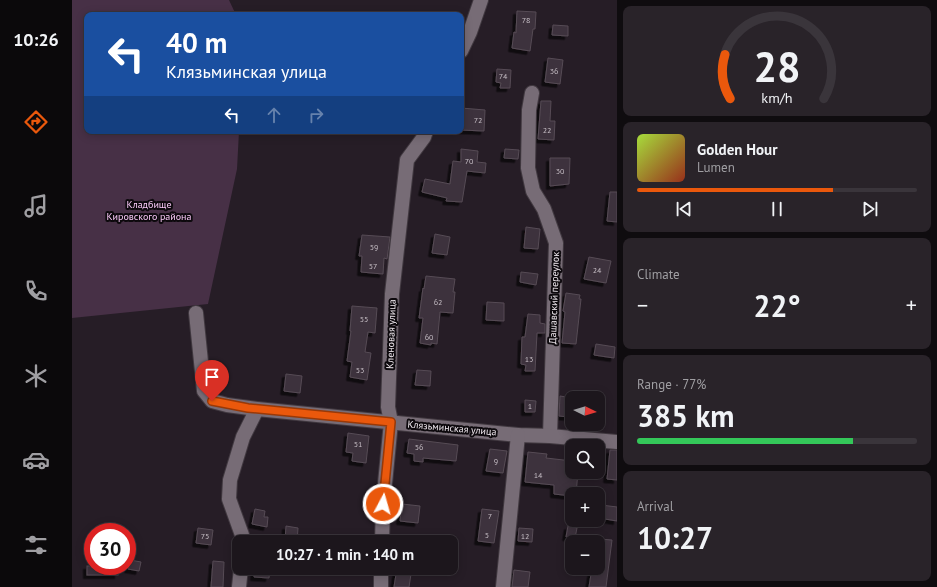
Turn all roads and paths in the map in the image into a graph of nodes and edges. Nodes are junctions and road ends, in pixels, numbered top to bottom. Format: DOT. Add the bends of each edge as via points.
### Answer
graph roads {
  1 [pos="482,0"];
  2 [pos="464,45"];
  3 [pos="532,93"];
  4 [pos="425,134"];
  5 [pos="196,313"];
  6 [pos="257,409"];
  7 [pos="391,422"];
  8 [pos="518,435"];
  9 [pos="550,436"];
  10 [pos="617,442"];
  11 [pos="242,535"];
  12 [pos="382,535"];
  13 [pos="240,575"];
  14 [pos="381,575"];
  15 [pos="239,587"];
  16 [pos="381,587"];
  17 [pos="504,587"];
  1 -- 2 [label="street"];
  3 -- 9 [label="street, Дашавский переулок" via="529,110 528,168 533,191 544,209 556,243"];
  4 -- 7 [label="street, Кленовая улица" via="407,160 392,294 388,407"];
  5 -- 6 [label="street, Клязьминская улица" via="204,391 212,401"];
  6 -- 7 [label="street, Клязьминская улица"];
  6 -- 11 [label="street" via="243,437 230,480 229,499"];
  7 -- 8 [label="street, Клязьминская улица"];
  7 -- 12 [label="street, Кленовая улица"];
  8 -- 9 [label="street, Клязьминская улица"];
  8 -- 17 [label="street"];
  9 -- 10 [label="street, Клязьминская улица"];
  13 -- 15 [label="street"];
  14 -- 16 [label="street"];
}
